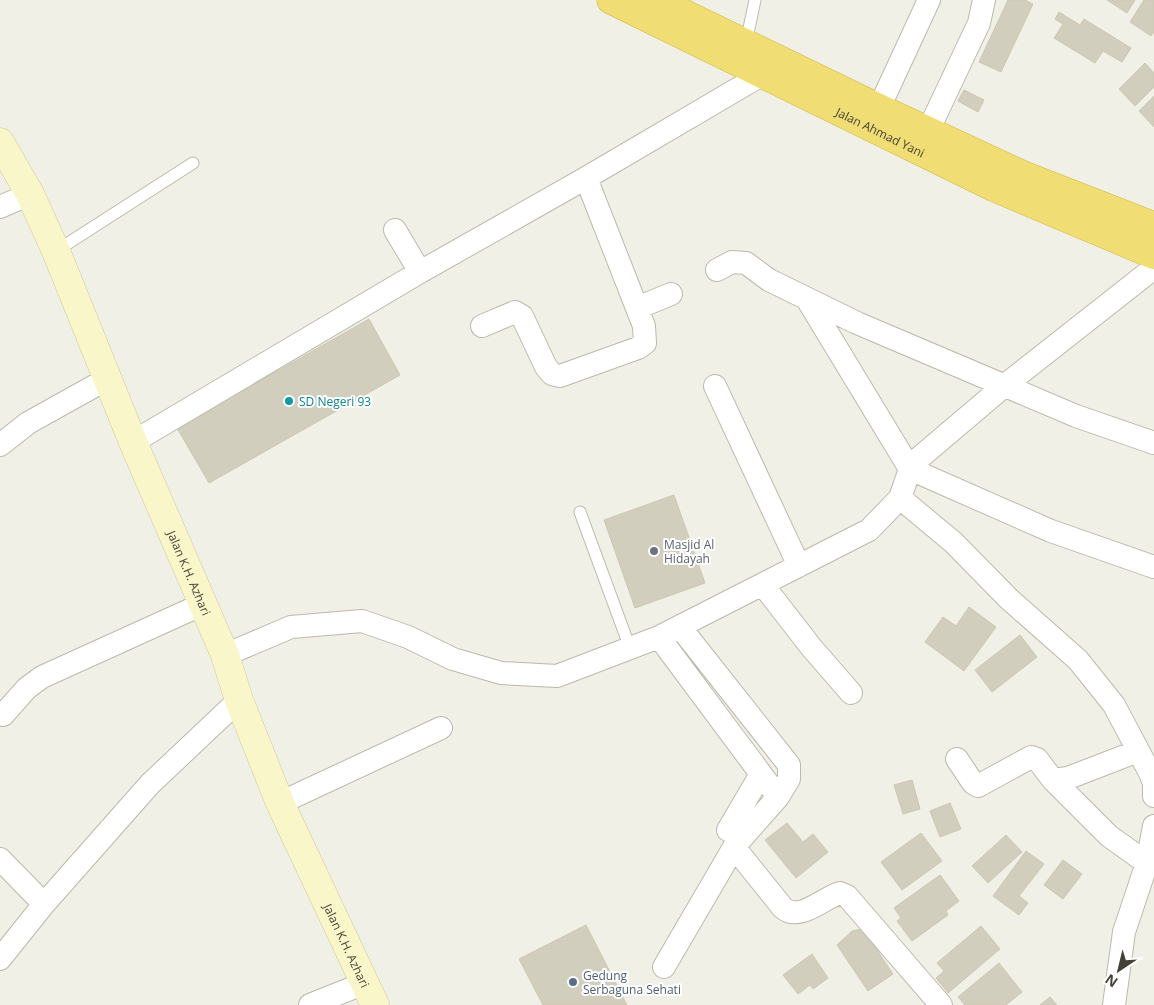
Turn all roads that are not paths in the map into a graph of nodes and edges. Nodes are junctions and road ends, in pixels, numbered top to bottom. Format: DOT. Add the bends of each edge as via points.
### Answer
graph roads {
  1 [pos="611,0"];
  2 [pos="656,0"];
  3 [pos="755,0"];
  4 [pos="929,0"];
  5 [pos="984,0"];
  6 [pos="746,44"];
  7 [pos="763,74"];
  8 [pos="879,108"];
  9 [pos="928,131"];
  10 [pos="0,142"];
  11 [pos="193,164"];
  12 [pos="586,178"];
  13 [pos="30,194"];
  14 [pos="0,206"];
  15 [pos="1154,226"];
  16 [pos="395,230"];
  17 [pos="56,251"];
  18 [pos="1154,255"];
  19 [pos="1154,268"];
  20 [pos="717,270"];
  21 [pos="420,272"];
  22 [pos="671,294"];
  23 [pos="807,299"];
  24 [pos="637,308"];
  25 [pos="482,326"];
  26 [pos="108,379"];
  27 [pos="715,386"];
  28 [pos="1004,386"];
  29 [pos="133,442"];
  30 [pos="1154,443"];
  31 [pos="0,445"];
  32 [pos="910,469"];
  33 [pos="900,498"];
  34 [pos="580,512"];
  35 [pos="799,566"];
  36 [pos="1154,567"];
  37 [pos="763,584"];
  38 [pos="203,604"];
  39 [pos="680,628"];
  40 [pos="659,637"];
  41 [pos="630,648"];
  42 [pos="225,655"];
  43 [pos="852,694"];
  44 [pos="239,700"];
  45 [pos="3,715"];
  46 [pos="441,728"];
  47 [pos="1138,751"];
  48 [pos="957,759"];
  49 [pos="761,774"];
  50 [pos="1052,780"];
  51 [pos="1154,783"];
  52 [pos="1154,796"];
  53 [pos="778,797"];
  54 [pos="280,803"];
  55 [pos="1154,826"];
  56 [pos="731,839"];
  57 [pos="0,860"];
  58 [pos="1147,863"];
  59 [pos="44,904"];
  60 [pos="0,959"];
  61 [pos="664,967"];
  62 [pos="370,994"];
  63 [pos="310,1005"];
  64 [pos="941,1005"];
  65 [pos="1114,1005"];
  1 -- 7 [label="highway, Jalan Ahmad Yani"];
  2 -- 6 [label="highway, Jalan Ahmad Yani"];
  3 -- 6 [label="lane"];
  4 -- 8 [label="street"];
  5 -- 9 [label="street" via="979,23"];
  6 -- 8 [label="highway, Jalan Ahmad Yani"];
  7 -- 12 [label="street"];
  7 -- 18 [label="highway, Jalan Ahmad Yani" via="992,187"];
  8 -- 9 [label="highway, Jalan Ahmad Yani"];
  9 -- 15 [label="highway, Jalan Ahmad Yani" via="1023,174"];
  10 -- 13 [label="street, Jalan K.H. Azhari"];
  11 -- 17 [label="lane"];
  12 -- 21 [label="street"];
  12 -- 24 [label="street"];
  13 -- 14 [label="street"];
  13 -- 17 [label="street, Jalan K.H. Azhari"];
  16 -- 21 [label="street"];
  17 -- 26 [label="street, Jalan K.H. Azhari"];
  19 -- 28 [label="street"];
  20 -- 23 [label="street" via="732,262 746,263 769,280"];
  21 -- 29 [label="street"];
  22 -- 24 [label="street"];
  23 -- 28 [label="street"];
  23 -- 32 [label="street"];
  24 -- 25 [label="street" via="646,336 645,343 560,376 552,374 546,367 522,316 515,312"];
  26 -- 29 [label="street, Jalan K.H. Azhari"];
  26 -- 31 [label="street" via="28,423"];
  27 -- 35 [label="street"];
  28 -- 30 [label="street"];
  28 -- 32 [label="street"];
  29 -- 38 [label="street, Jalan K.H. Azhari"];
  32 -- 33 [label="street"];
  32 -- 36 [label="street" via="1051,531"];
  33 -- 35 [label="street" via="869,530"];
  33 -- 47 [label="street" via="953,542 1009,599 1078,660 1114,705"];
  34 -- 41 [label="lane"];
  35 -- 37 [label="street"];
  37 -- 39 [label="street"];
  37 -- 43 [label="street"];
  38 -- 42 [label="street, Jalan K.H. Azhari"];
  38 -- 45 [label="street" via="42,677 27,688"];
  39 -- 40 [label="street"];
  39 -- 53 [label="street" via="789,765 789,780"];
  40 -- 41 [label="street"];
  40 -- 49 [label="street"];
  41 -- 42 [label="street" via="557,676 501,674 453,659 408,637 362,621 291,627"];
  42 -- 44 [label="street, Jalan K.H. Azhari"];
  44 -- 54 [label="street, Jalan K.H. Azhari"];
  44 -- 59 [label="street" via="150,784"];
  46 -- 54 [label="street"];
  47 -- 50 [label="street" via="1068,778"];
  47 -- 51 [label="street"];
  48 -- 50 [label="street" via="978,786 1031,757"];
  49 -- 53 [label="street"];
  49 -- 56 [label="street"];
  50 -- 58 [label="street" via="1109,836"];
  51 -- 52 [label="street"];
  53 -- 56 [label="street"];
  54 -- 62 [label="street, Jalan K.H. Azhari"];
  55 -- 58 [label="street"];
  56 -- 61 [label="street"];
  56 -- 64 [label="street" via="791,913 804,911 840,893 847,896"];
  57 -- 59 [label="street"];
  58 -- 65 [label="street" via="1124,932"];
  59 -- 60 [label="street"];
  62 -- 63 [label="street"];
}
